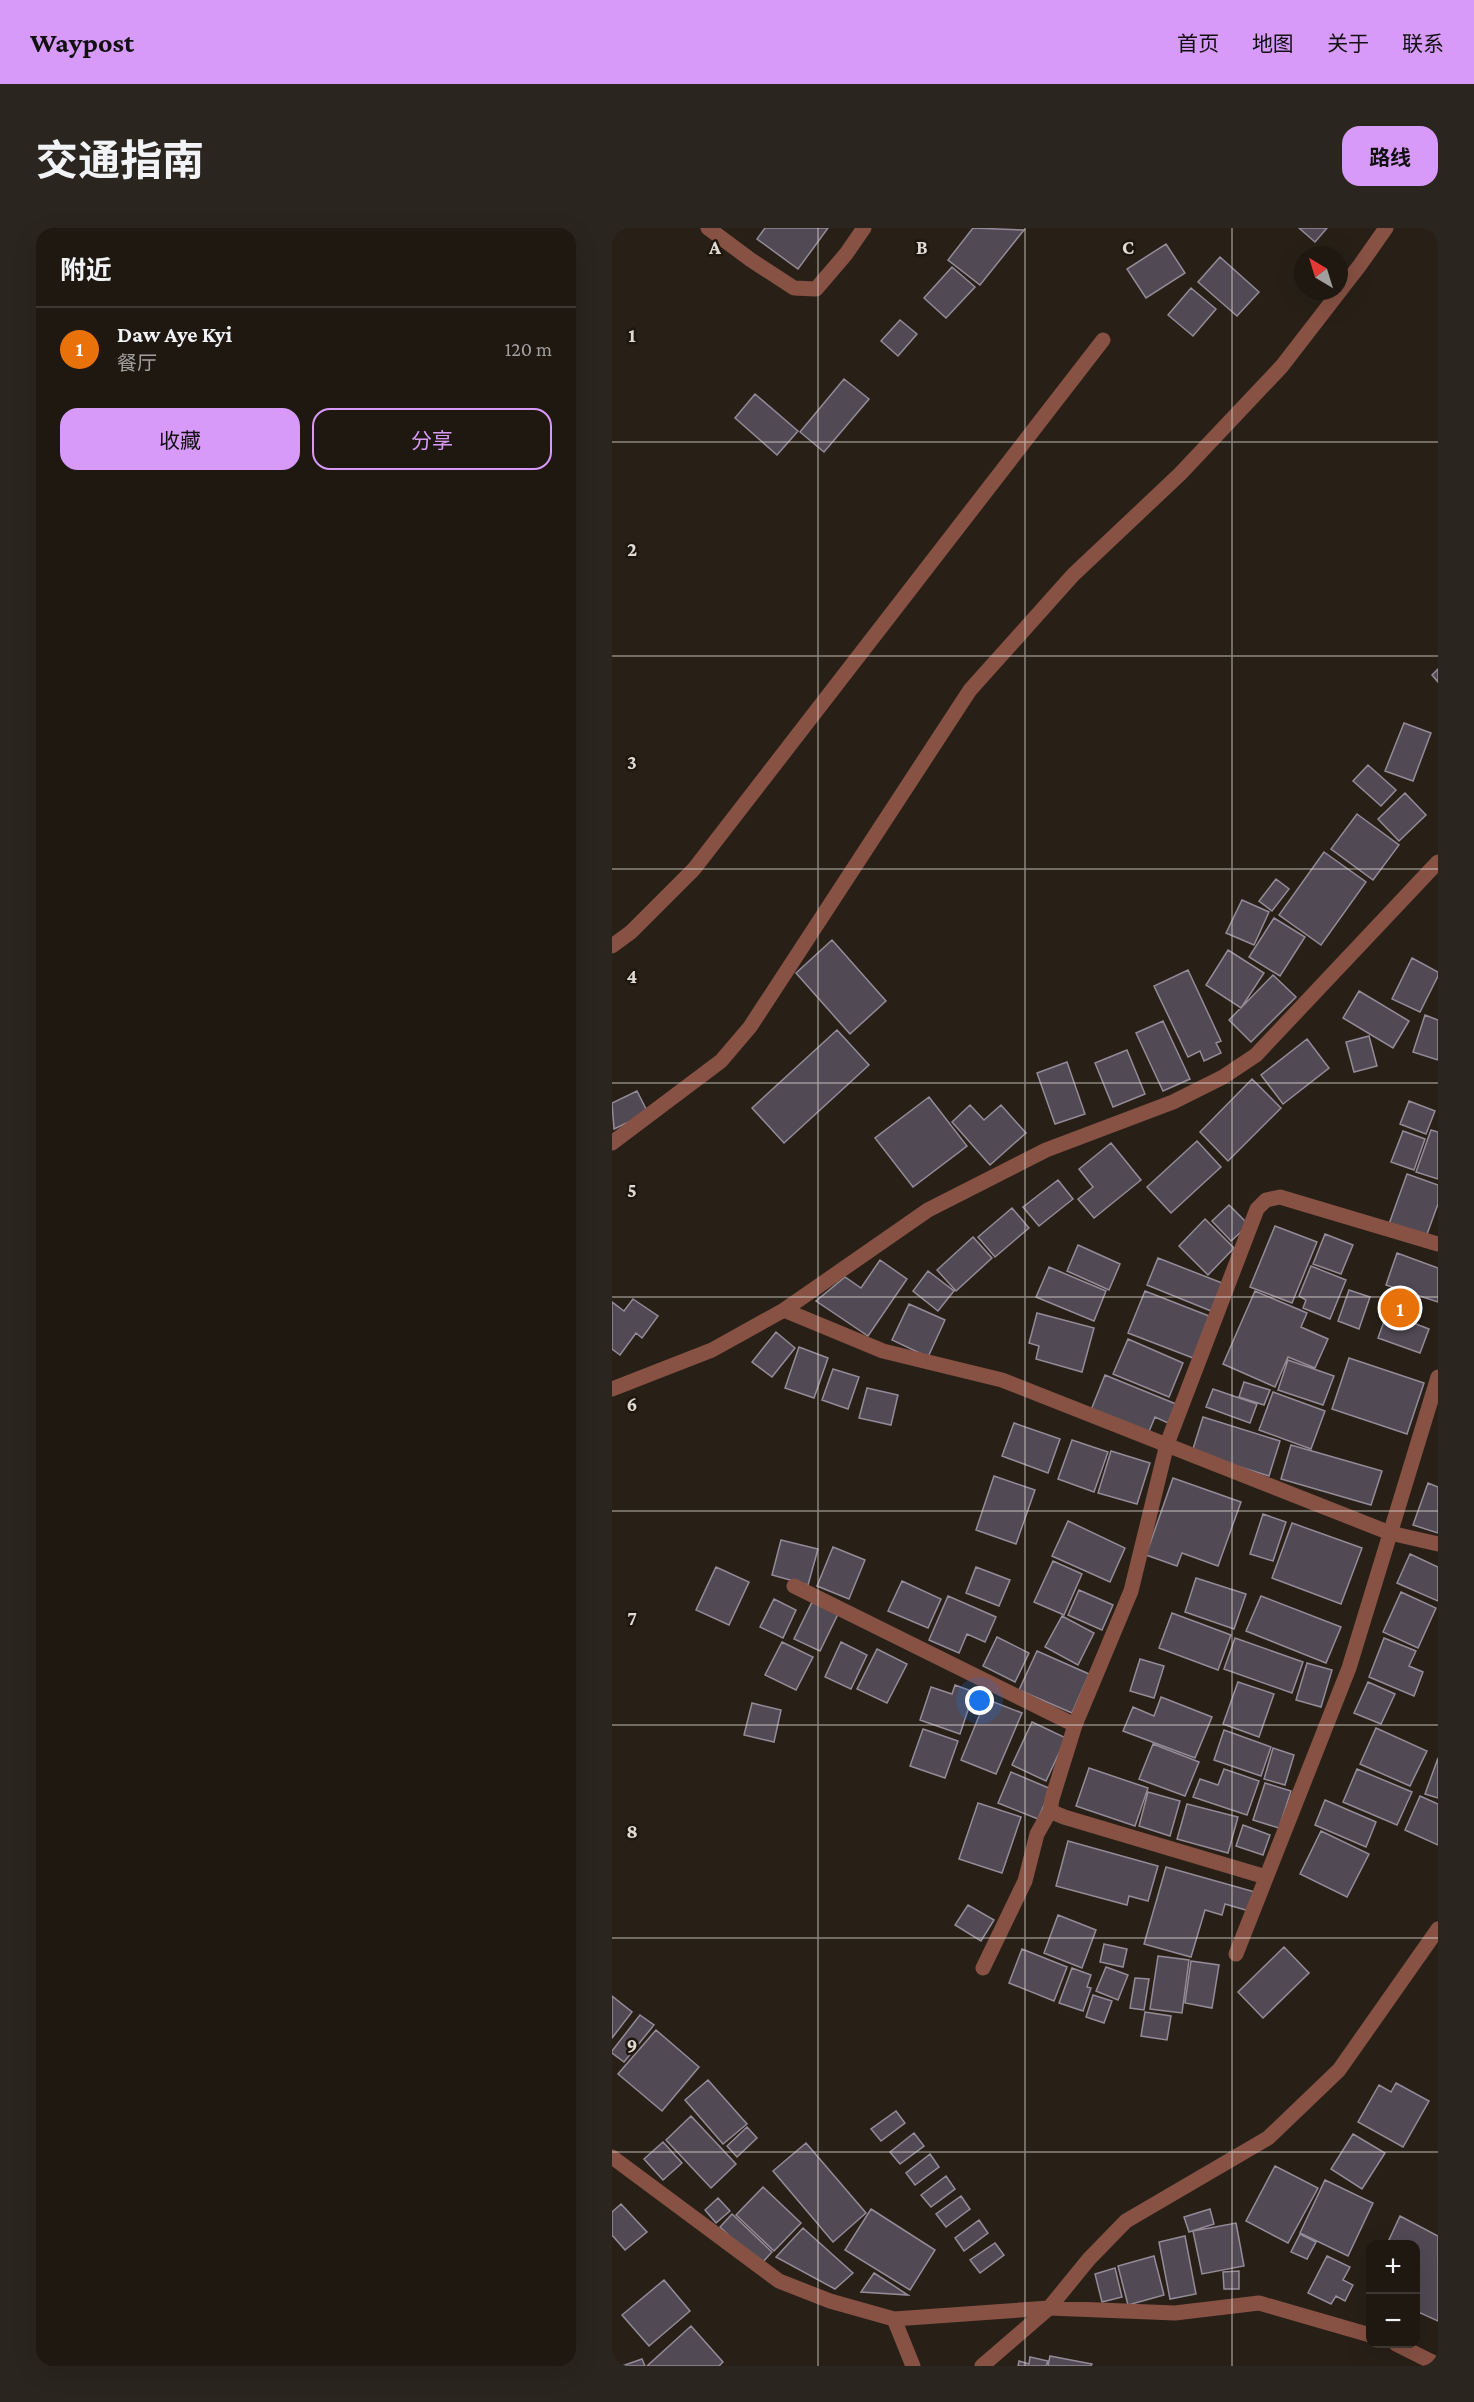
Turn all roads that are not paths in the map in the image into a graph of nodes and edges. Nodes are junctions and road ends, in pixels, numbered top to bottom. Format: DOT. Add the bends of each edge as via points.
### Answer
graph roads {
  1 [pos="708,228"];
  2 [pos="864,228"];
  3 [pos="1386,228"];
  4 [pos="1103,340"];
  5 [pos="1438,862"];
  6 [pos="612,946"];
  7 [pos="612,1143"];
  8 [pos="1438,1244"];
  9 [pos="784,1310"];
  10 [pos="1438,1377"];
  11 [pos="612,1389"];
  12 [pos="1167,1444"];
  13 [pos="1390,1533"];
  14 [pos="1438,1544"];
  15 [pos="794,1586"];
  16 [pos="1075,1725"];
  17 [pos="1050,1811"];
  18 [pos="1266,1878"];
  19 [pos="1438,1929"];
  20 [pos="1236,1954"];
  21 [pos="983,1968"];
  22 [pos="612,2157"];
  23 [pos="1050,2308"];
  24 [pos="894,2319"];
  25 [pos="1366,2334"];
  26 [pos="1406,2348"];
  27 [pos="1438,2365"];
  28 [pos="913,2366"];
  29 [pos="982,2366"];
  1 -- 2 [label="street" via="794,288 816,289"];
  3 -- 7 [label="street" via="1282,366 1180,474 1073,575 970,690 750,1027 721,1062"];
  4 -- 6 [label="street" via="694,869"];
  5 -- 9 [label="street" via="1256,1055 1173,1102 1046,1150 928,1210"];
  8 -- 12 [label="street" via="1280,1197 1266,1200 1257,1209"];
  9 -- 11 [label="street" via="711,1350"];
  9 -- 12 [label="street" via="883,1351 1002,1380"];
  10 -- 13 [label="street"];
  12 -- 13 [label="street"];
  12 -- 16 [label="street" via="1131,1591"];
  13 -- 14 [label="street"];
  13 -- 18 [label="street" via="1349,1668"];
  15 -- 16 [label="street"];
  16 -- 17 [label="street"];
  17 -- 18 [label="street"];
  17 -- 21 [label="street" via="1037,1834 1025,1881"];
  18 -- 20 [label="street"];
  19 -- 23 [label="street" via="1339,2070 1268,2138 1126,2220"];
  22 -- 24 [label="street" via="779,2280 830,2301"];
  23 -- 24 [label="street"];
  23 -- 25 [label="street" via="1175,2313 1259,2303"];
  23 -- 29 [label="street"];
  24 -- 28 [label="street"];
  26 -- 27 [label="street"];
}
